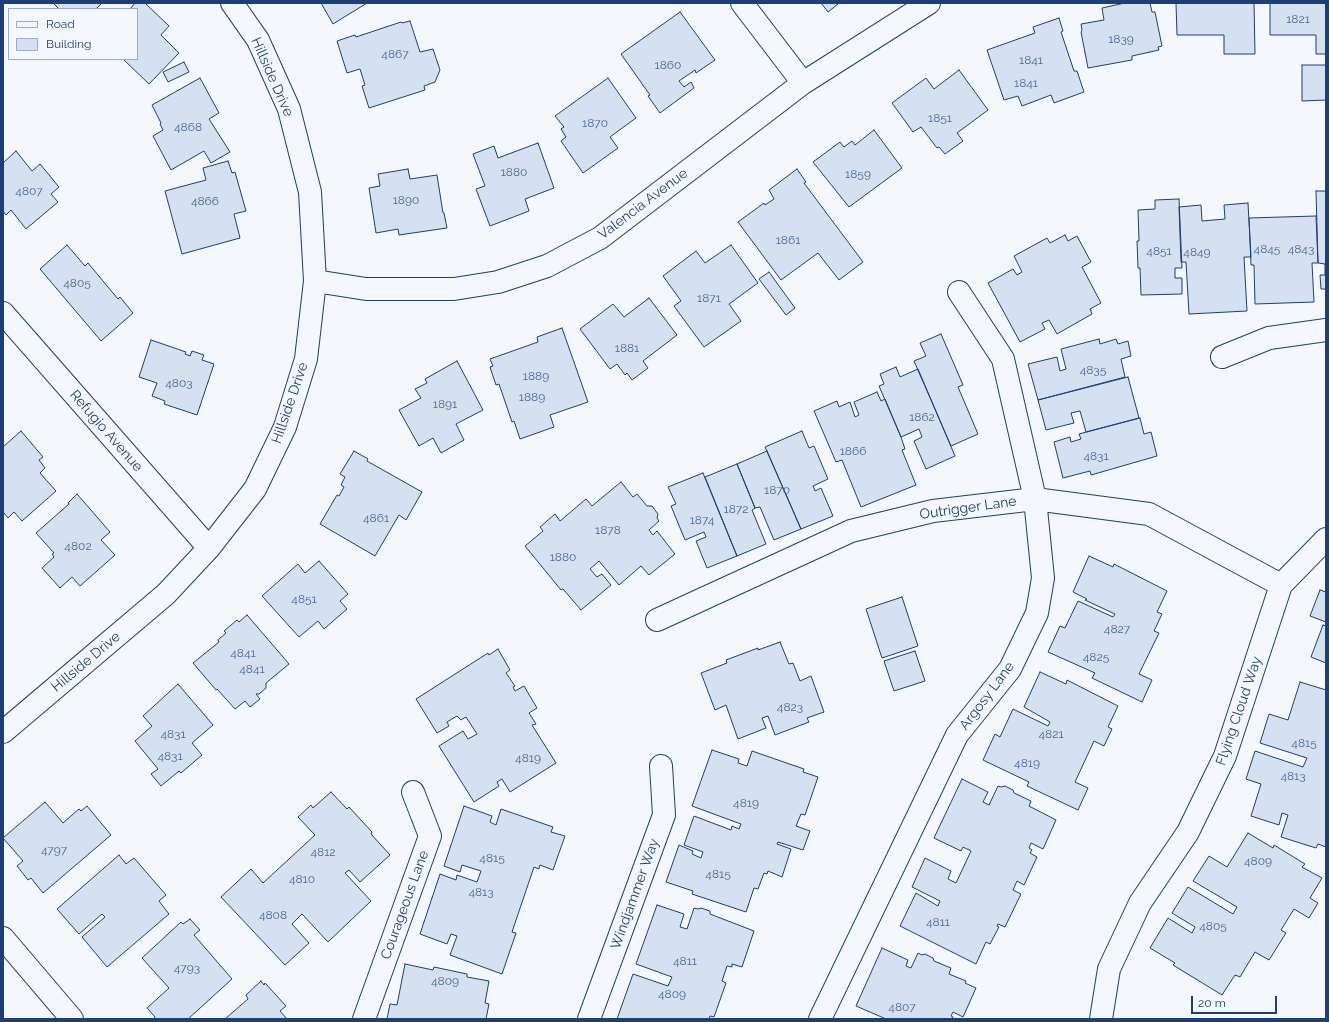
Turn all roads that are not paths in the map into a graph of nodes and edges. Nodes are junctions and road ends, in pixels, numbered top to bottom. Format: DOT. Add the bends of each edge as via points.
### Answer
graph roads {
  1 [pos="232,3"];
  2 [pos="742,3"];
  3 [pos="930,3"];
  4 [pos="803,83"];
  5 [pos="315,281"];
  6 [pos="959,292"];
  7 [pos="3,313"];
  8 [pos="1326,330"];
  9 [pos="1222,357"];
  10 [pos="1035,499"];
  11 [pos="1326,539"];
  12 [pos="209,548"];
  13 [pos="1281,585"];
  14 [pos="657,620"];
  15 [pos="3,732"];
  16 [pos="661,766"];
  17 [pos="413,792"];
  18 [pos="3,938"];
  19 [pos="72,1019"];
  20 [pos="364,1019"];
  21 [pos="589,1019"];
  22 [pos="820,1019"];
  23 [pos="1101,1019"];
  1 -- 5 [label="street, Hillside Drive" via="258,40 289,109 310,192"];
  2 -- 4 [label="street"];
  3 -- 4 [label="street, Valencia Avenue"];
  4 -- 5 [label="street, Valencia Avenue" via="600,238 547,266 498,282 454,289 366,289"];
  5 -- 12 [label="street, Hillside Drive" via="306,359 285,427 255,489"];
  6 -- 10 [label="street, Argosy Lane" via="1003,359"];
  7 -- 12 [label="street, Refugio Avenue"];
  8 -- 9 [label="street" via="1269,338"];
  10 -- 13 [label="street, Outrigger Lane" via="1149,514"];
  10 -- 14 [label="street, Outrigger Lane" via="933,510 851,531"];
  10 -- 22 [label="street, Argosy Lane" via="1043,578 1037,613 1010,669 957,735"];
  11 -- 13 [label="street, Flying Cloud Way"];
  12 -- 15 [label="street, Hillside Drive" via="166,594"];
  13 -- 23 [label="street, Flying Cloud Way" via="1225,756 1188,832 1140,903 1108,969"];
  16 -- 21 [label="street, Windjammer Way" via="664,815"];
  17 -- 20 [label="street, Courageous Lane" via="430,836"];
  18 -- 19 [label="street"];
}
